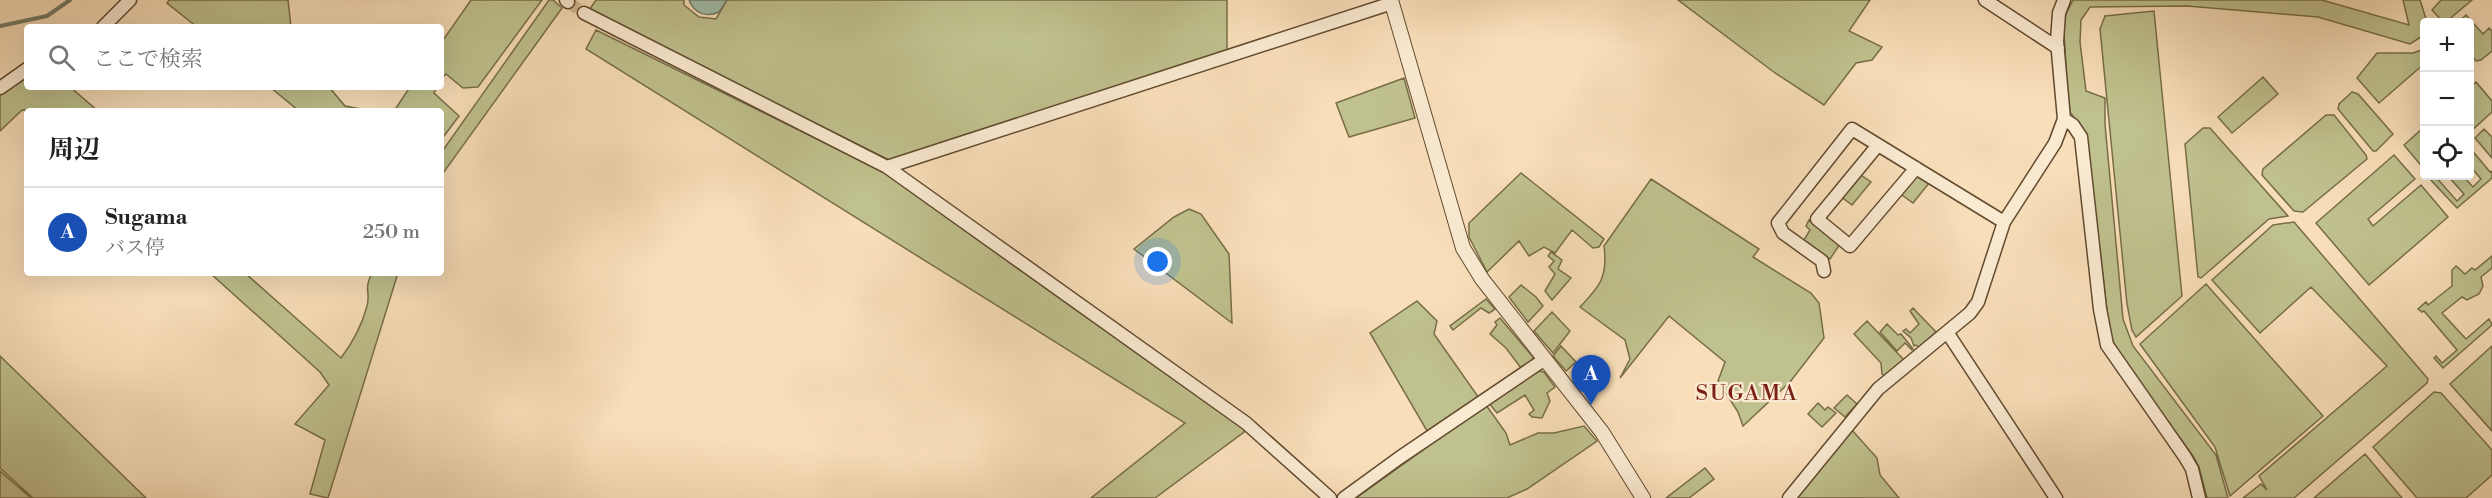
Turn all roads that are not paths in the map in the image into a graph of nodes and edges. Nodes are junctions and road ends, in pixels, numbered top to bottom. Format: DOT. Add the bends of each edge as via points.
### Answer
graph roads {
  1 [pos="130,0"];
  2 [pos="1985,0"];
  3 [pos="2064,0"];
  4 [pos="1391,1"];
  5 [pos="584,13"];
  6 [pos="106,24"];
  7 [pos="2058,48"];
  8 [pos="24,71"];
  9 [pos="0,88"];
  10 [pos="2064,120"];
  11 [pos="1878,145"];
  12 [pos="887,167"];
  13 [pos="1916,168"];
  14 [pos="2004,222"];
  15 [pos="1824,271"];
  16 [pos="1947,332"];
  17 [pos="1545,359"];
  18 [pos="1330,498"];
  19 [pos="1344,498"];
  20 [pos="1643,498"];
  21 [pos="1789,498"];
  22 [pos="2056,498"];
  23 [pos="2199,498"];
  1 -- 6 [label="street"];
  2 -- 7 [label="street"];
  3 -- 7 [label="street" via="2058,21"];
  4 -- 12 [label="street"];
  4 -- 17 [label="street" via="1463,248 1482,279"];
  5 -- 12 [label="street"];
  7 -- 10 [label="street"];
  8 -- 9 [label="street"];
  10 -- 14 [label="street" via="2055,143"];
  10 -- 23 [label="street" via="2081,137 2107,345 2185,457"];
  11 -- 13 [label="street"];
  11 -- 13 [label="street" via="1817,219 1850,246"];
  11 -- 15 [label="street" via="1852,129 1778,223 1783,233 1822,261"];
  12 -- 18 [label="street" via="1246,423"];
  13 -- 14 [label="street"];
  14 -- 16 [label="street" via="1978,302"];
  16 -- 21 [label="street" via="1878,389"];
  16 -- 22 [label="street"];
  17 -- 19 [label="street"];
  17 -- 20 [label="street" via="1602,432"];
}
